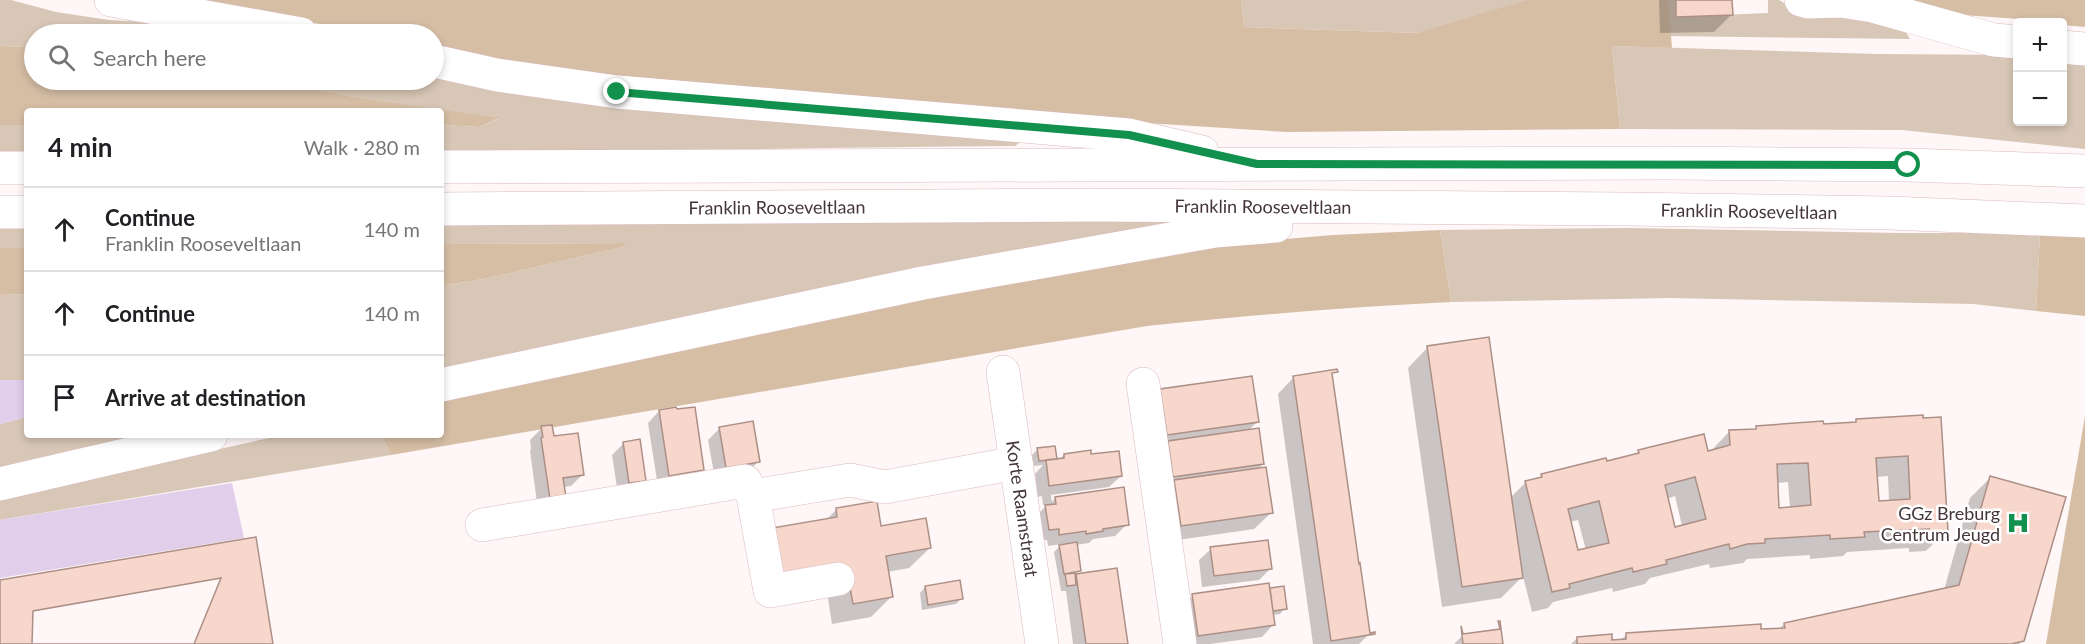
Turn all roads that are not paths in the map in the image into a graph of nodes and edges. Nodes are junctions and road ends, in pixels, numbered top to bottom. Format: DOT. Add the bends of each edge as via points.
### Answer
graph roads {
  1 [pos="111,0"];
  2 [pos="1801,0"];
  3 [pos="1841,0"];
  4 [pos="245,24"];
  5 [pos="2013,42"];
  6 [pos="2067,47"];
  7 [pos="2085,49"];
  8 [pos="444,64"];
  9 [pos="1257,164"];
  10 [pos="444,167"];
  11 [pos="0,168"];
  12 [pos="24,168"];
  13 [pos="2085,171"];
  14 [pos="444,209"];
  15 [pos="1492,209"];
  16 [pos="0,212"];
  17 [pos="24,212"];
  18 [pos="2085,221"];
  19 [pos="1003,372"];
  20 [pos="444,384"];
  21 [pos="1143,384"];
  22 [pos="198,438"];
  23 [pos="1016,463"];
  24 [pos="0,484"];
  25 [pos="753,496"];
  26 [pos="482,525"];
  27 [pos="838,579"];
  28 [pos="1042,644"];
  29 [pos="1180,644"];
  1 -- 4 [label="main road"];
  2 -- 3 [label="main road"];
  3 -- 5 [label="main road"];
  6 -- 7 [label="main road"];
  8 -- 9 [label="main road" via="617,92 1129,135"];
  9 -- 10 [label="main road"];
  9 -- 13 [label="main road" via="1908,165"];
  11 -- 12 [label="main road"];
  14 -- 15 [label="main road, Franklin Rooseveltlaan" via="1082,205"];
  15 -- 18 [label="main road, Franklin Rooseveltlaan" via="1890,213"];
  15 -- 20 [label="main road" via="1215,231 923,283"];
  16 -- 17 [label="main road"];
  19 -- 23 [label="main road, Korte Raamstraat"];
  21 -- 29 [label="main road"];
  22 -- 24 [label="main road"];
  23 -- 25 [label="main road" via="885,487 850,480"];
  23 -- 28 [label="main road, Korte Raamstraat"];
  25 -- 26 [label="main road" via="745,481"];
  25 -- 27 [label="main road" via="770,591"];
}
